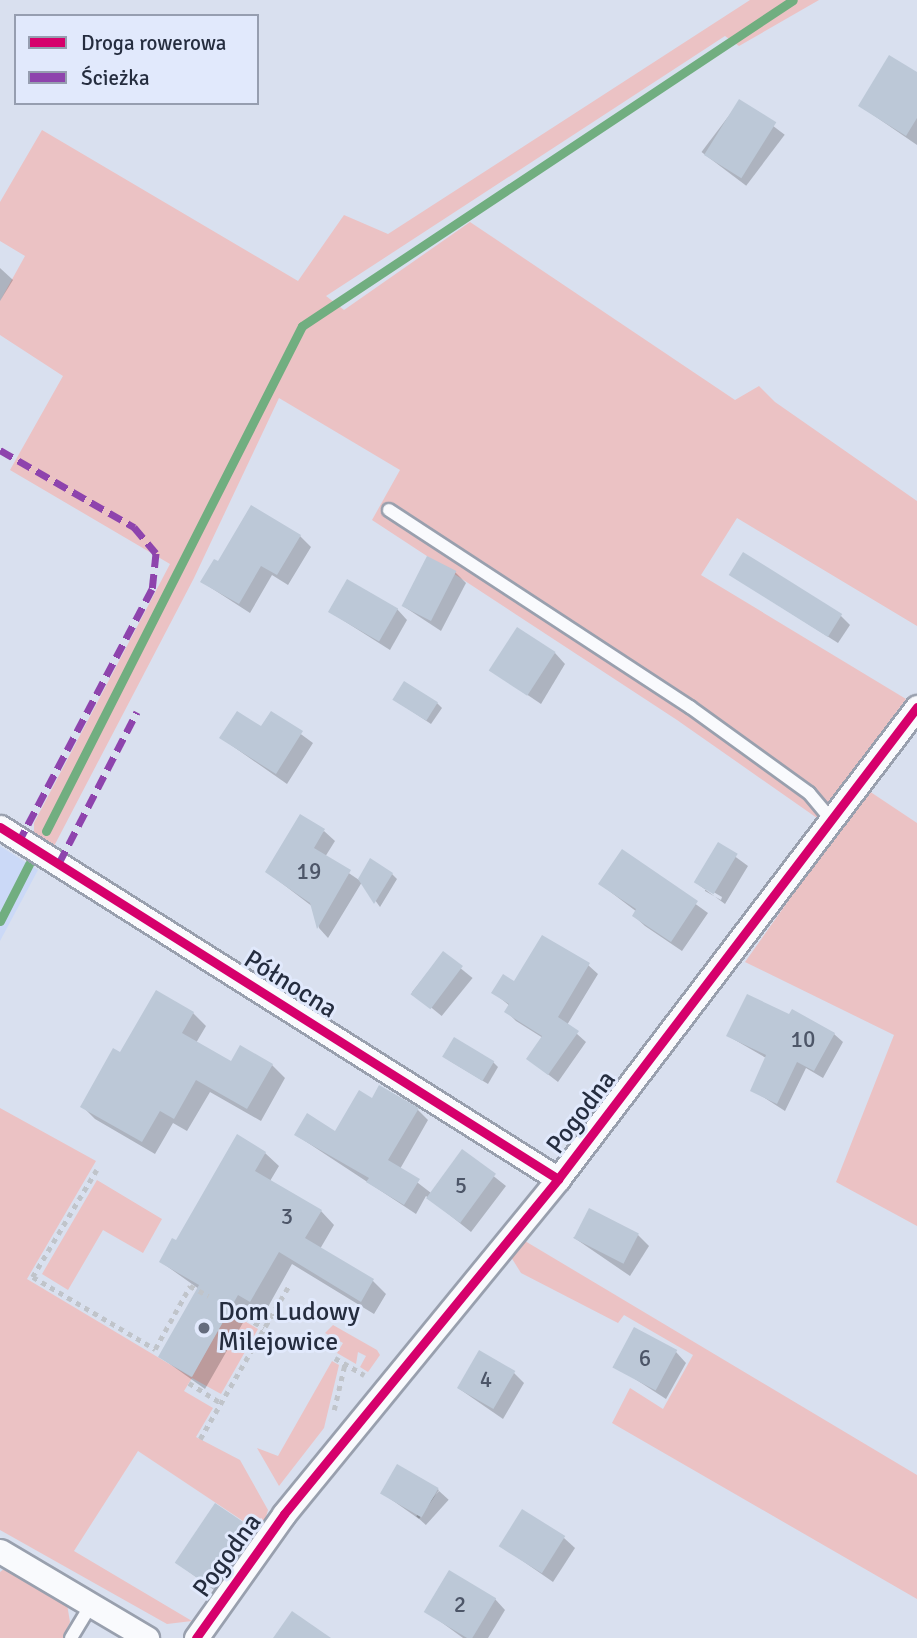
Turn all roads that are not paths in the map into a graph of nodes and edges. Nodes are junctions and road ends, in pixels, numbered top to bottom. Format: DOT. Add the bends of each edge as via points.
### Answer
graph roads {
  1 [pos="389,510"];
  2 [pos="917,707"];
  3 [pos="832,820"];
  4 [pos="0,827"];
  5 [pos="558,1179"];
  6 [pos="0,1551"];
  7 [pos="91,1605"];
  8 [pos="71,1638"];
  9 [pos="147,1638"];
  10 [pos="196,1638"];
  1 -- 3 [label="lane" via="690,707 809,793"];
  2 -- 3 [label="street, Pogodna"];
  3 -- 5 [label="street, Pogodna"];
  4 -- 5 [label="street, Północna"];
  5 -- 10 [label="street, Pogodna" via="284,1514"];
  6 -- 7 [label="street"];
  7 -- 8 [label="lane"];
  7 -- 9 [label="street"];
}
